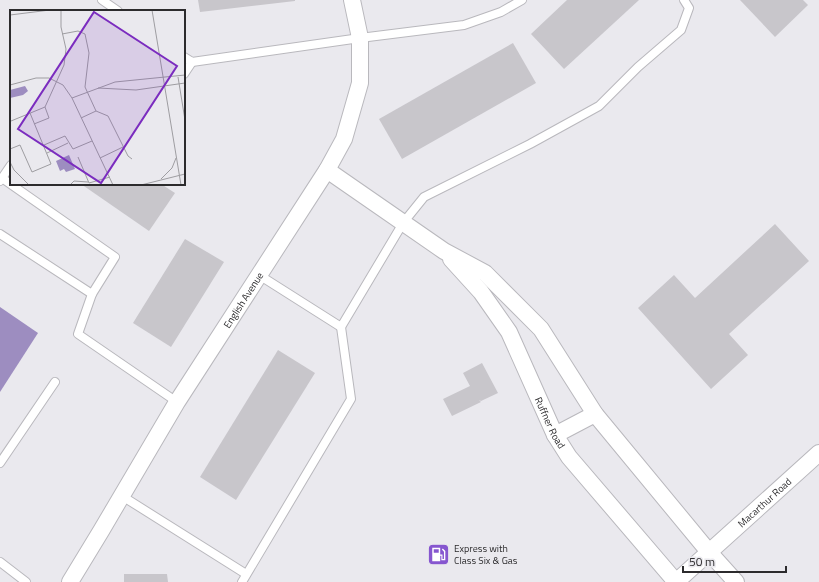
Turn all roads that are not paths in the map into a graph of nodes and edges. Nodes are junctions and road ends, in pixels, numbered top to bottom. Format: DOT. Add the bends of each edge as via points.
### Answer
graph roads {
  1 [pos="102,0"];
  2 [pos="352,0"];
  3 [pos="522,0"];
  4 [pos="684,0"];
  5 [pos="116,10"];
  6 [pos="360,38"];
  7 [pos="185,57"];
  8 [pos="192,62"];
  9 [pos="185,72"];
  10 [pos="10,166"];
  11 [pos="327,170"];
  12 [pos="1,180"];
  13 [pos="403,223"];
  14 [pos="0,234"];
  15 [pos="444,251"];
  16 [pos="259,275"];
  17 [pos="92,294"];
  18 [pos="532,319"];
  19 [pos="341,327"];
  20 [pos="509,332"];
  21 [pos="55,382"];
  22 [pos="177,402"];
  23 [pos="595,414"];
  24 [pos="555,435"];
  25 [pos="819,453"];
  26 [pos="0,463"];
  27 [pos="122,496"];
  28 [pos="709,552"];
  29 [pos="0,562"];
  30 [pos="246,574"];
  31 [pos="26,582"];
  32 [pos="70,582"];
  33 [pos="242,582"];
  34 [pos="676,582"];
  35 [pos="736,582"];
  1 -- 5 [label="lane"];
  2 -- 6 [label="street, English Avenue"];
  3 -- 6 [label="lane" via="501,12 464,24"];
  4 -- 13 [label="lane" via="689,8 681,30 638,67 599,106 424,197"];
  6 -- 8 [label="lane"];
  6 -- 11 [label="street, English Avenue" via="360,83 344,139"];
  7 -- 8 [label="lane"];
  8 -- 9 [label="lane"];
  10 -- 12 [label="lane"];
  11 -- 13 [label="street, Ruffner Road"];
  11 -- 16 [label="street, English Avenue"];
  12 -- 17 [label="lane" via="115,257"];
  13 -- 15 [label="street, Ruffner Road"];
  13 -- 19 [label="lane"];
  14 -- 17 [label="lane"];
  15 -- 18 [label="street, Ruffner Road" via="485,273"];
  15 -- 20 [label="street, Ruffner Road" via="481,292"];
  16 -- 19 [label="lane"];
  16 -- 22 [label="street, English Avenue"];
  17 -- 22 [label="lane" via="78,334"];
  18 -- 20 [label="street"];
  18 -- 23 [label="street, Ruffner Road"];
  19 -- 30 [label="lane" via="351,399"];
  20 -- 24 [label="street, Ruffner Road"];
  21 -- 26 [label="lane"];
  22 -- 27 [label="street, English Avenue"];
  23 -- 24 [label="street"];
  23 -- 28 [label="street, Ruffner Road"];
  24 -- 34 [label="street, Ruffner Road" via="569,457"];
  25 -- 28 [label="street, Macarthur Road"];
  27 -- 30 [label="lane"];
  27 -- 32 [label="street, English Avenue"];
  28 -- 34 [label="street"];
  28 -- 35 [label="street, Ruffner Road"];
  29 -- 31 [label="lane"];
  30 -- 33 [label="lane"];
}
